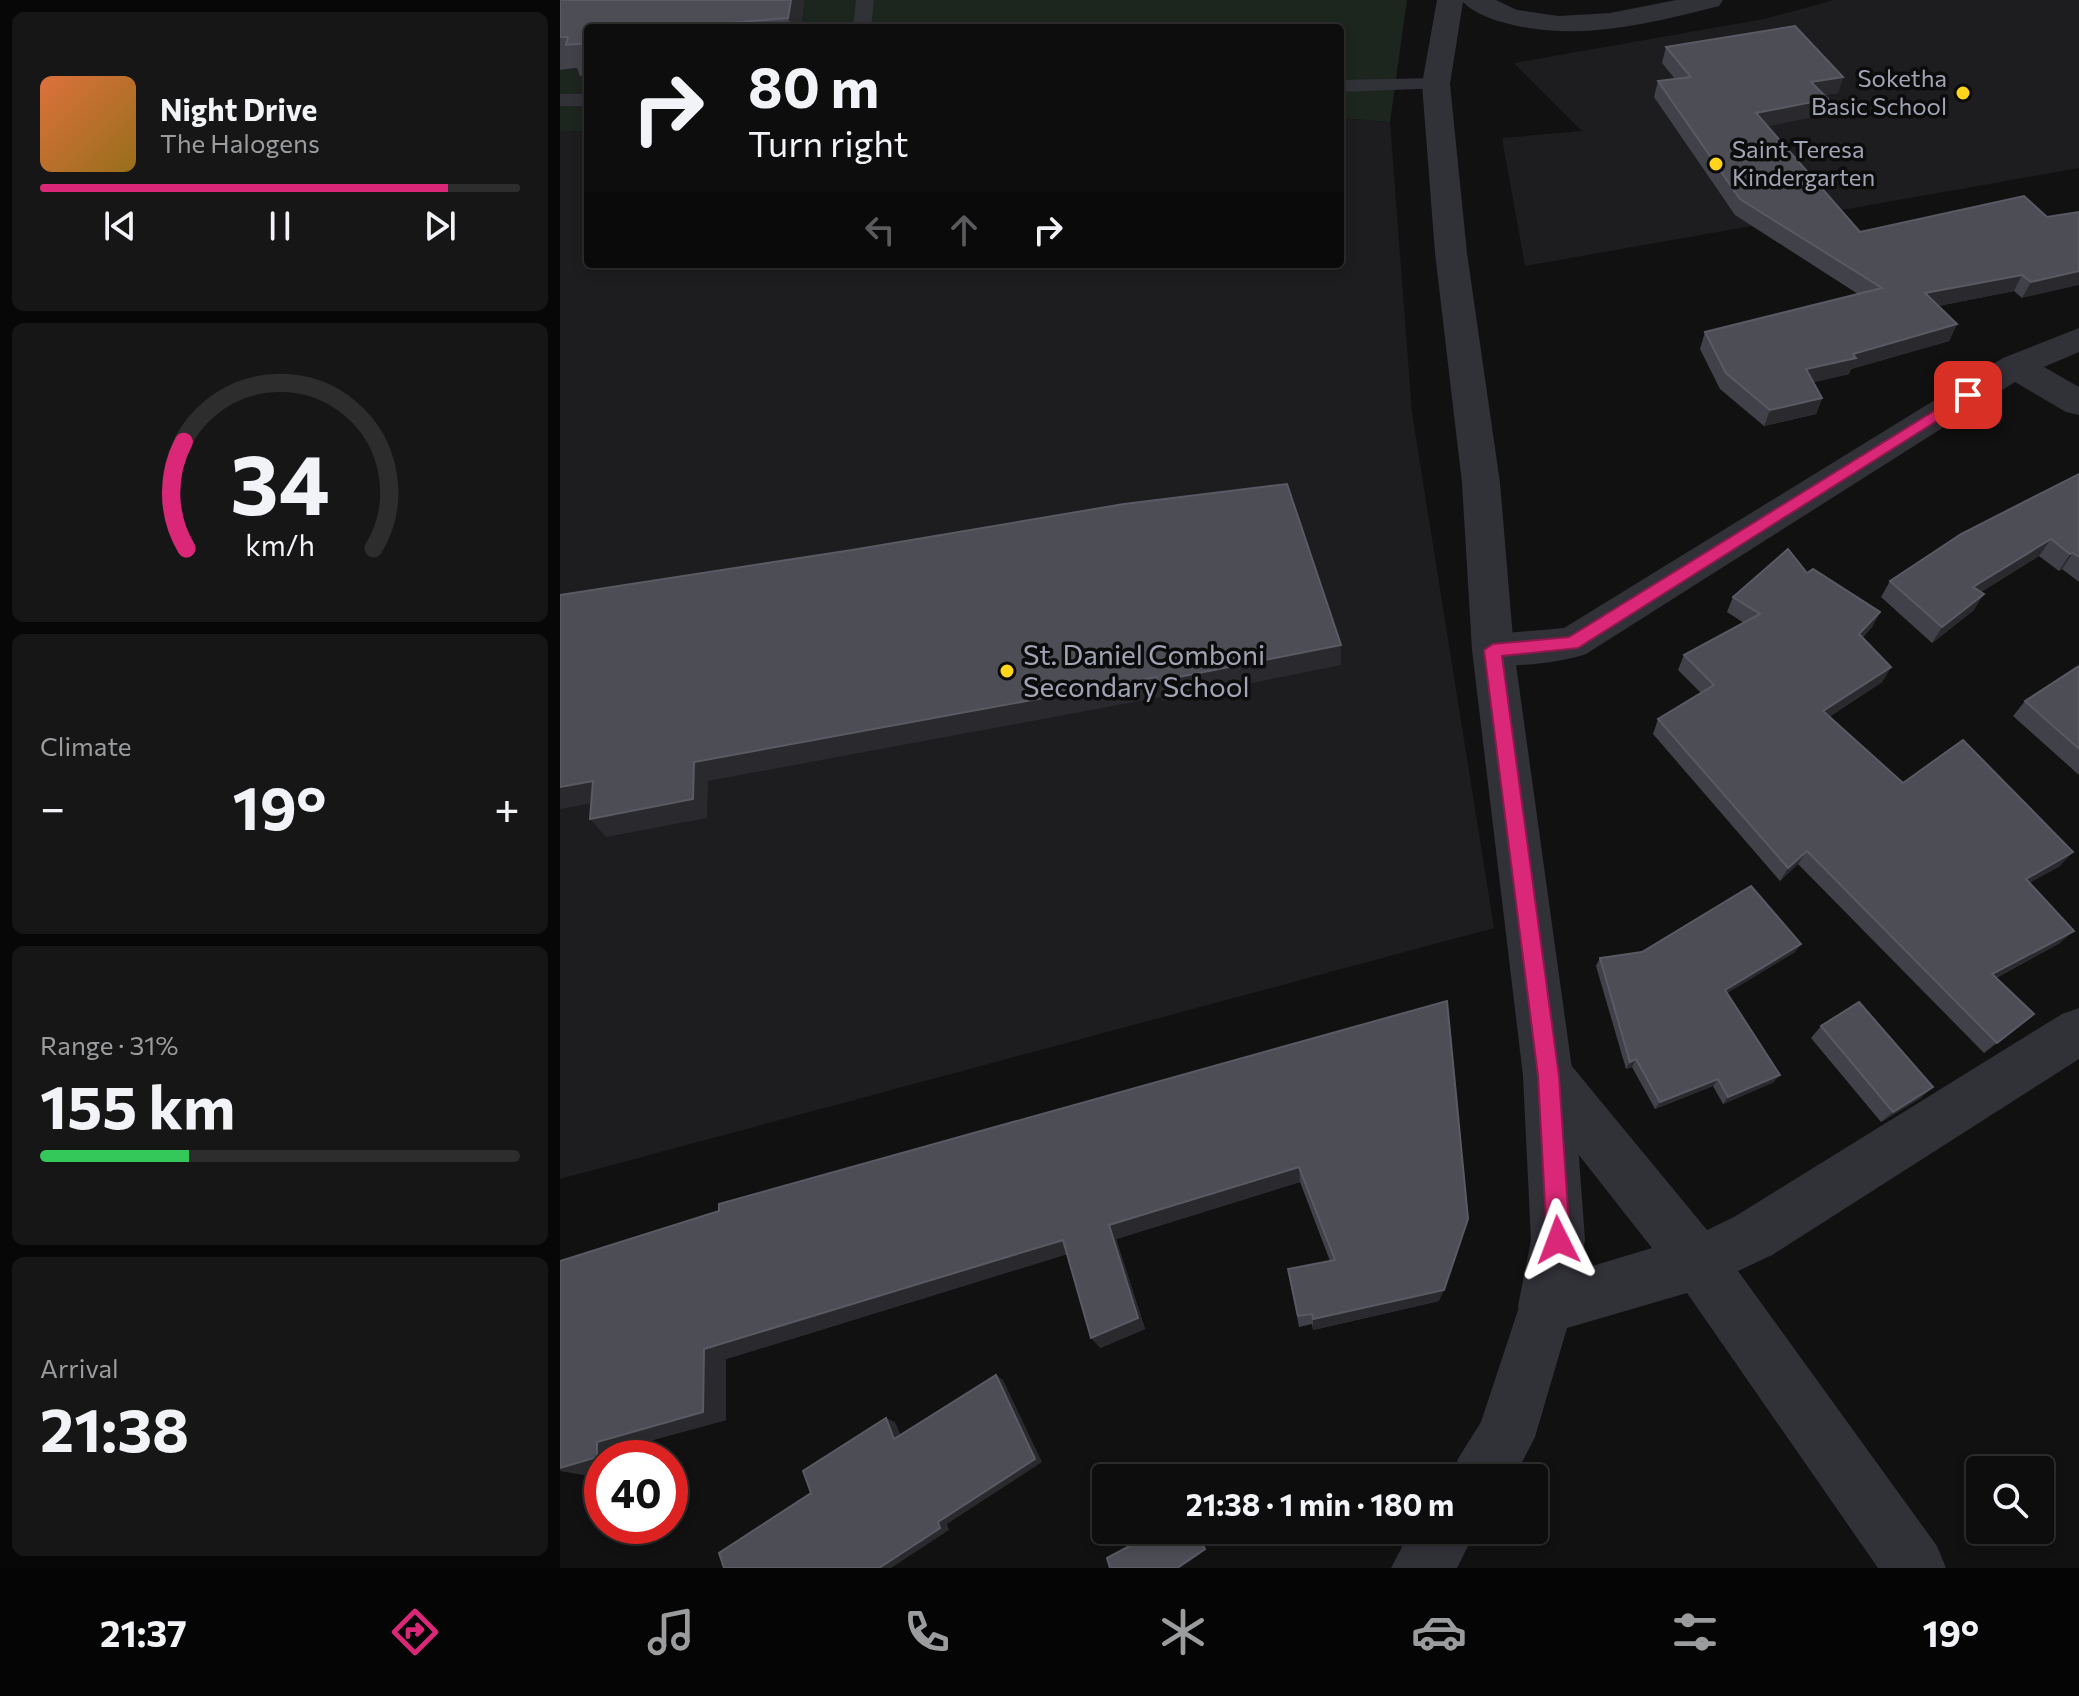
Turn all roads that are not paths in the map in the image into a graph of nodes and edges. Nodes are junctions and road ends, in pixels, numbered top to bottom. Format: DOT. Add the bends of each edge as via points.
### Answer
graph roads {
  1 [pos="865,0"];
  2 [pos="1450,0"];
  3 [pos="1475,0"];
  4 [pos="1710,0"];
  5 [pos="862,24"];
  6 [pos="1436,84"];
  7 [pos="1344,86"];
  8 [pos="560,100"];
  9 [pos="584,100"];
  10 [pos="2079,339"];
  11 [pos="2015,366"];
  12 [pos="2079,403"];
  13 [pos="1493,650"];
  14 [pos="2079,1031"];
  15 [pos="1548,1076"];
  16 [pos="1698,1262"];
  17 [pos="1546,1306"];
  18 [pos="1489,1464"];
  19 [pos="1437,1544"];
  20 [pos="1422,1568"];
  21 [pos="1915,1568"];
  1 -- 5 [label="lane"];
  2 -- 6 [label="street"];
  3 -- 4 [label="street" via="1509,16 1568,25 1629,19"];
  6 -- 7 [label="lane"];
  6 -- 13 [label="street" via="1451,253 1481,483"];
  8 -- 9 [label="lane"];
  10 -- 11 [label="street"];
  11 -- 12 [label="street"];
  11 -- 13 [label="street" via="1572,643"];
  13 -- 15 [label="street"];
  14 -- 16 [label="street" via="1753,1236"];
  15 -- 16 [label="street"];
  15 -- 17 [label="street" via="1558,1240"];
  16 -- 17 [label="street"];
  16 -- 21 [label="street"];
  17 -- 18 [label="street" via="1506,1437"];
  19 -- 20 [label="street"];
}
